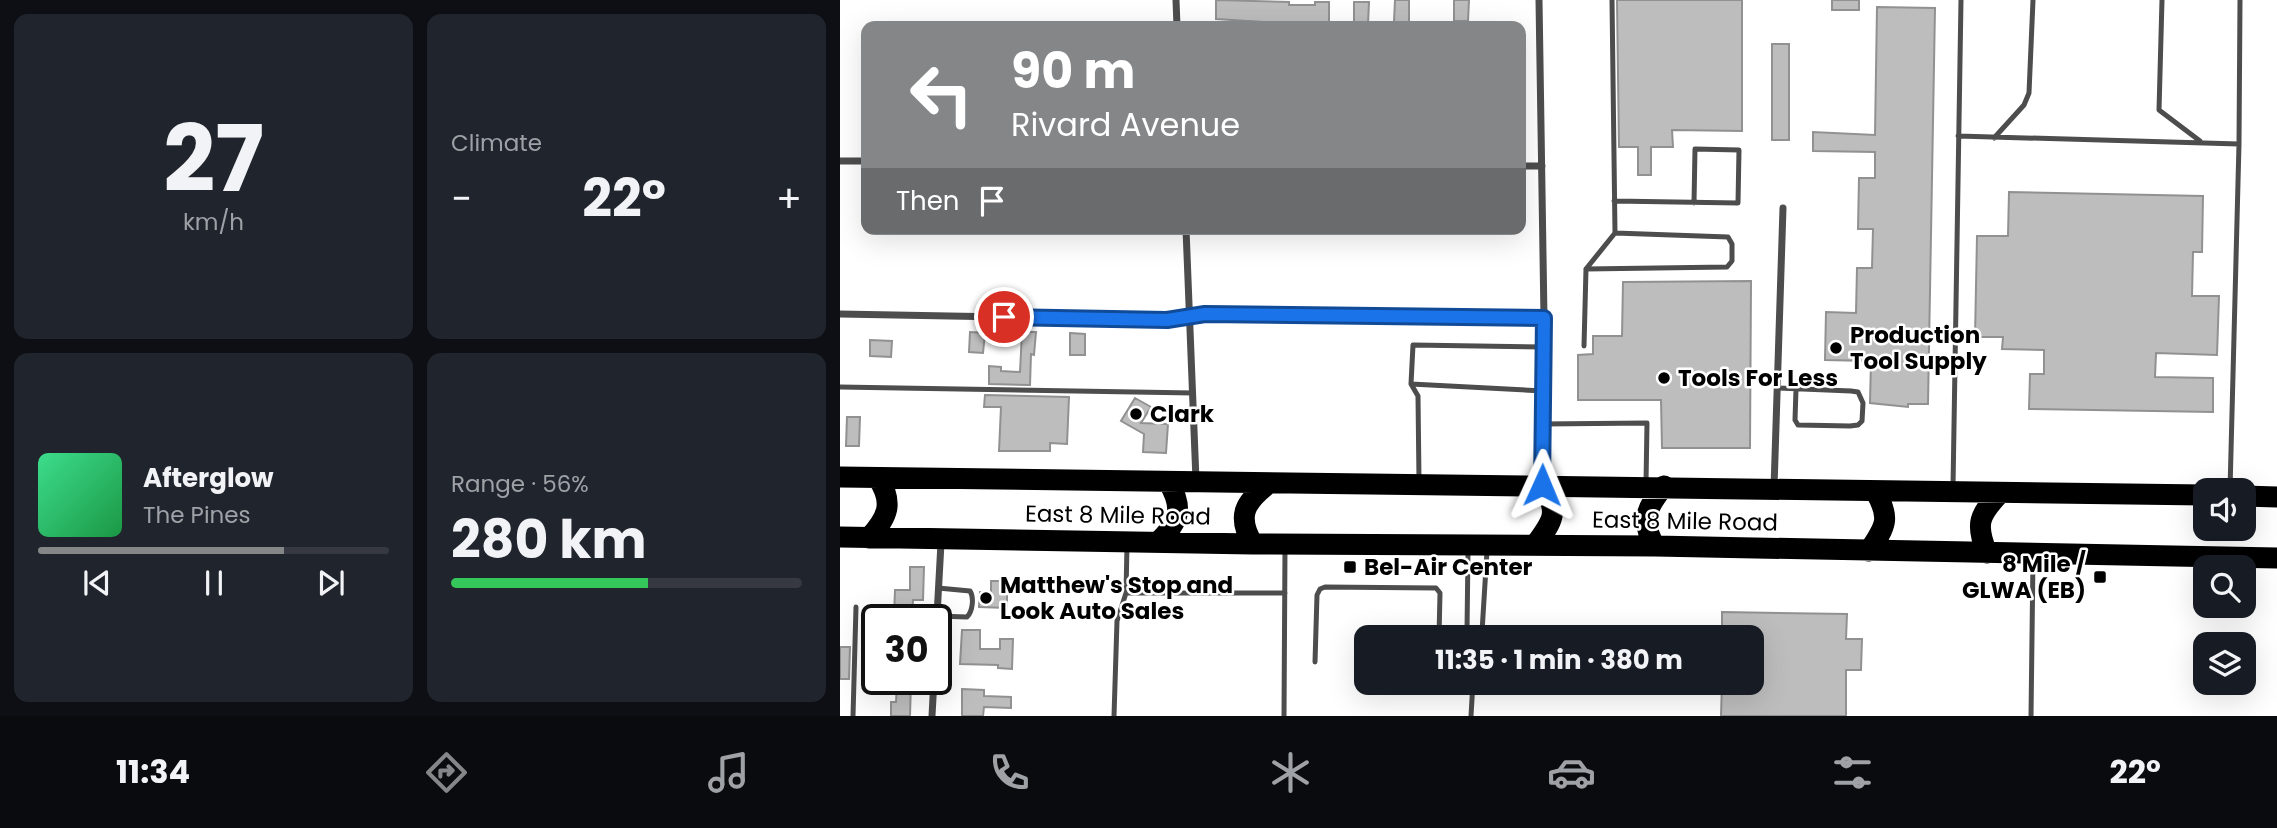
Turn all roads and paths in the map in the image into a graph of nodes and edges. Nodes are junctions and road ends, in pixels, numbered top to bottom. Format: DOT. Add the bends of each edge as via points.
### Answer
graph roads {
  1 [pos="1176,0"];
  2 [pos="1539,0"];
  3 [pos="1612,0"];
  4 [pos="1961,0"];
  5 [pos="2033,0"];
  6 [pos="2162,0"];
  7 [pos="2240,0"];
  8 [pos="1177,21"];
  9 [pos="1958,136"];
  10 [pos="1994,138"];
  11 [pos="2202,142"];
  12 [pos="2239,144"];
  13 [pos="840,161"];
  14 [pos="861,161"];
  15 [pos="1526,166"];
  16 [pos="1542,166"];
  17 [pos="1614,201"];
  18 [pos="1694,203"];
  19 [pos="1783,208"];
  20 [pos="1615,233"];
  21 [pos="1186,235"];
  22 [pos="1587,269"];
  23 [pos="840,314"];
  24 [pos="1190,317"];
  25 [pos="1544,318"];
  26 [pos="1584,346"];
  27 [pos="1544,347"];
  28 [pos="1410,384"];
  29 [pos="840,387"];
  30 [pos="1777,388"];
  31 [pos="1796,389"];
  32 [pos="1543,391"];
  33 [pos="1193,393"];
  34 [pos="1543,424"];
  35 [pos="840,477"];
  36 [pos="878,478"];
  37 [pos="2230,478"];
  38 [pos="1169,483"];
  39 [pos="1196,483"];
  40 [pos="1268,484"];
  41 [pos="1419,484"];
  42 [pos="1542,485"];
  43 [pos="1655,486"];
  44 [pos="1774,488"];
  45 [pos="1875,491"];
  46 [pos="1953,492"];
  47 [pos="2000,493"];
  48 [pos="2193,495"];
  49 [pos="2256,496"];
  50 [pos="2277,497"];
  51 [pos="840,537"];
  52 [pos="869,538"];
  53 [pos="941,539"];
  54 [pos="1127,542"];
  55 [pos="1158,542"];
  56 [pos="1253,544"];
  57 [pos="1285,544"];
  58 [pos="1477,544"];
  59 [pos="1535,545"];
  60 [pos="1655,546"];
  61 [pos="1869,551"];
  62 [pos="1987,553"];
  63 [pos="2033,554"];
  64 [pos="2277,558"];
  65 [pos="938,588"];
  66 [pos="1126,593"];
  67 [pos="1285,593"];
  68 [pos="937,604"];
  69 [pos="856,607"];
  70 [pos="952,616"];
  71 [pos="1440,625"];
  72 [pos="1468,625"];
  73 [pos="1482,625"];
  74 [pos="1315,662"];
  75 [pos="933,695"];
  76 [pos="1472,695"];
  77 [pos="853,716"];
  78 [pos="932,716"];
  79 [pos="1114,716"];
  80 [pos="1284,716"];
  81 [pos="1471,716"];
  82 [pos="2031,716"];
  1 -- 8 [label="street"];
  2 -- 16 [label="street"];
  3 -- 17 [label="lane"];
  4 -- 9 [label="lane"];
  5 -- 10 [label="lane" via="2029,93"];
  6 -- 11 [label="lane" via="2159,110"];
  7 -- 12 [label="lane"];
  9 -- 10 [label="lane"];
  9 -- 46 [label="lane"];
  10 -- 11 [label="lane"];
  11 -- 12 [label="lane"];
  12 -- 37 [label="lane"];
  13 -- 14 [label="street"];
  15 -- 16 [label="street"];
  16 -- 25 [label="street"];
  17 -- 18 [label="lane"];
  17 -- 20 [label="lane"];
  18 -- 18 [label="lane" via="1738,203 1739,150 1695,149"];
  19 -- 30 [label="street"];
  20 -- 22 [label="lane"];
  20 -- 22 [label="lane" via="1728,237 1732,261 1727,267"];
  21 -- 24 [label="street"];
  22 -- 26 [label="lane"];
  23 -- 24 [label="street"];
  24 -- 25 [label="street"];
  24 -- 33 [label="street"];
  25 -- 27 [label="street"];
  27 -- 28 [label="lane" via="1413,345"];
  27 -- 32 [label="street"];
  28 -- 32 [label="lane"];
  28 -- 41 [label="lane" via="1418,396"];
  29 -- 33 [label="lane"];
  30 -- 31 [label="lane"];
  30 -- 44 [label="street"];
  31 -- 31 [label="lane" via="1858,392 1862,421 1850,426 1798,425"];
  32 -- 34 [label="street"];
  33 -- 39 [label="street"];
  34 -- 42 [label="street"];
  34 -- 43 [label="lane" via="1647,423"];
  35 -- 36 [label="highway, East 8 Mile Road"];
  36 -- 38 [label="highway, East 8 Mile Road"];
  36 -- 52 [label="highway" via="887,496 887,511"];
  38 -- 39 [label="highway, East 8 Mile Road"];
  38 -- 55 [label="highway" via="1178,502 1177,517"];
  39 -- 40 [label="highway, East 8 Mile Road"];
  40 -- 41 [label="highway, East 8 Mile Road"];
  40 -- 56 [label="highway" via="1254,495 1245,511 1244,527"];
  41 -- 42 [label="highway, East 8 Mile Road"];
  42 -- 43 [label="highway, East 8 Mile Road"];
  42 -- 59 [label="highway" via="1554,511"];
  43 -- 44 [label="highway, East 8 Mile Road"];
  43 -- 60 [label="highway" via="1645,521"];
  44 -- 45 [label="highway, East 8 Mile Road"];
  45 -- 46 [label="highway, East 8 Mile Road"];
  45 -- 61 [label="highway" via="1885,524"];
  46 -- 47 [label="highway, East 8 Mile Road"];
  47 -- 48 [label="highway, East 8 Mile Road"];
  47 -- 62 [label="highway" via="1980,523"];
  49 -- 50 [label="highway"];
  51 -- 52 [label="highway, East 8 Mile Road"];
  52 -- 53 [label="highway, East 8 Mile Road"];
  53 -- 54 [label="highway, East 8 Mile Road"];
  53 -- 65 [label="street"];
  54 -- 55 [label="highway, East 8 Mile Road"];
  54 -- 66 [label="lane"];
  55 -- 56 [label="highway, East 8 Mile Road"];
  56 -- 57 [label="highway, East 8 Mile Road"];
  57 -- 58 [label="highway, East 8 Mile Road"];
  57 -- 67 [label="lane"];
  58 -- 59 [label="highway, East 8 Mile Road"];
  58 -- 72 [label="lane"];
  58 -- 73 [label="lane"];
  59 -- 60 [label="highway, East 8 Mile Road"];
  60 -- 61 [label="highway, East 8 Mile Road"];
  61 -- 62 [label="highway, East 8 Mile Road"];
  62 -- 63 [label="highway, East 8 Mile Road"];
  63 -- 64 [label="highway, East 8 Mile Road"];
  63 -- 82 [label="lane"];
  65 -- 68 [label="street"];
  65 -- 70 [label="lane" via="972,594 967,617"];
  66 -- 67 [label="lane"];
  66 -- 79 [label="lane" via="1117,621"];
  67 -- 80 [label="lane"];
  69 -- 77 [label="lane"];
  71 -- 74 [label="lane" via="1440,593 1436,589 1325,587 1317,595"];
  75 -- 78 [label="street"];
  76 -- 81 [label="lane"];
}
